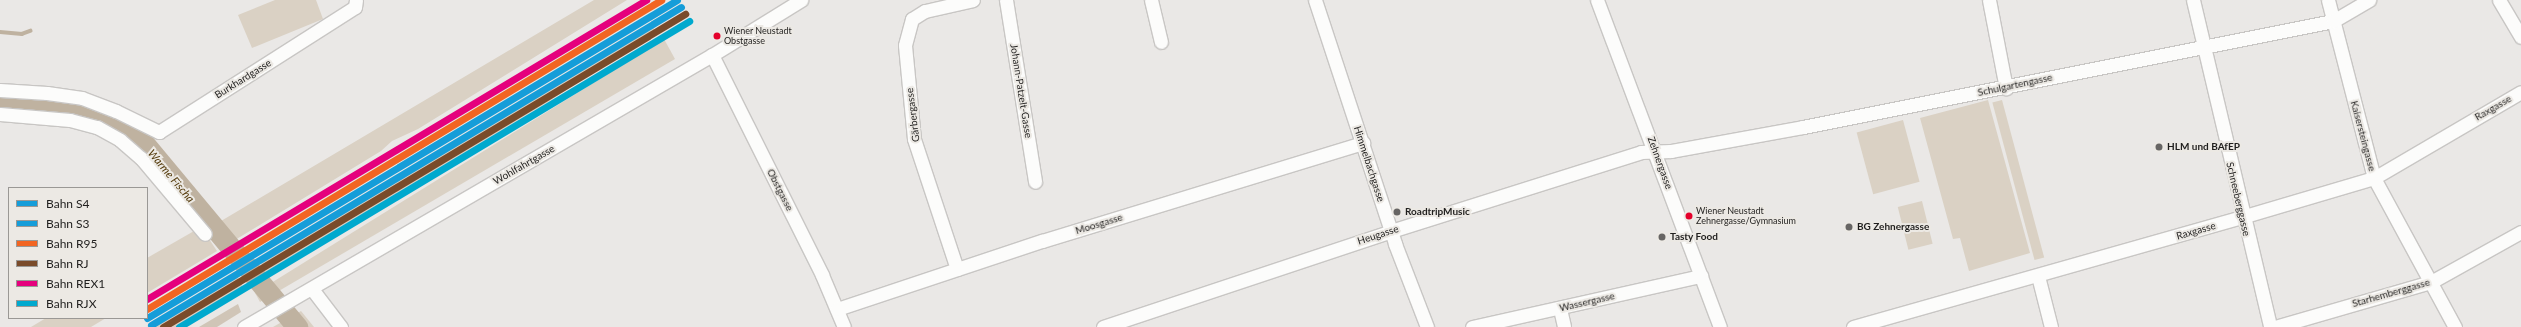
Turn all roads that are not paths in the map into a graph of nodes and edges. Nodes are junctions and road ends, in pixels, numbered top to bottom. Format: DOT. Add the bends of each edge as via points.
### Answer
graph roads {
  1 [pos="356,0"];
  2 [pos="801,0"];
  3 [pos="973,0"];
  4 [pos="1006,0"];
  5 [pos="1151,0"];
  6 [pos="1314,0"];
  7 [pos="1597,0"];
  8 [pos="1989,0"];
  9 [pos="2192,0"];
  10 [pos="2328,0"];
  11 [pos="2369,0"];
  12 [pos="2499,0"];
  13 [pos="2332,21"];
  14 [pos="2521,37"];
  15 [pos="1161,42"];
  16 [pos="2204,46"];
  17 [pos="712,55"];
  18 [pos="2006,88"];
  19 [pos="0,90"];
  20 [pos="2521,92"];
  21 [pos="0,114"];
  22 [pos="1363,143"];
  23 [pos="1656,152"];
  24 [pos="2374,178"];
  25 [pos="1035,182"];
  26 [pos="2242,217"];
  27 [pos="1391,230"];
  28 [pos="2521,232"];
  29 [pos="205,234"];
  30 [pos="957,269"];
  31 [pos="1701,276"];
  32 [pos="2038,276"];
  33 [pos="2431,282"];
  34 [pos="312,289"];
  35 [pos="836,309"];
  36 [pos="1560,309"];
  37 [pos="244,327"];
  38 [pos="341,327"];
  39 [pos="844,327"];
  40 [pos="1103,327"];
  41 [pos="1427,327"];
  42 [pos="1472,327"];
  43 [pos="1564,327"];
  44 [pos="1720,327"];
  45 [pos="1853,327"];
  46 [pos="2051,327"];
  47 [pos="2270,327"];
  48 [pos="2275,327"];
  49 [pos="2455,327"];
  1 -- 19 [label="street, Burkhardgasse" via="355,7 159,132 82,98"];
  2 -- 17 [label="street, Wohlfahrtgasse"];
  3 -- 30 [label="street, Gärbergasse" via="925,11 912,19 906,45 914,138"];
  4 -- 25 [label="street, Johann-Patzelt-Gasse"];
  5 -- 15 [label="street"];
  6 -- 22 [label="street, Himmelbachgasse"];
  7 -- 23 [label="street, Zehnergasse"];
  8 -- 18 [label="street"];
  9 -- 16 [label="street, Schneeberggasse"];
  10 -- 13 [label="street, Kaisersteingasse"];
  11 -- 13 [label="street, Schulgartengasse"];
  12 -- 14 [label="street"];
  13 -- 16 [label="street, Schulgartengasse"];
  13 -- 24 [label="street, Kaisersteingasse"];
  16 -- 18 [label="street, Schulgartengasse"];
  16 -- 26 [label="street, Schneeberggasse"];
  17 -- 34 [label="street, Wohlfahrtgasse"];
  17 -- 35 [label="street, Obstgasse" via="822,275"];
  18 -- 23 [label="street, Schulgartengasse"];
  20 -- 24 [label="street, Raxgasse"];
  21 -- 29 [label="street" via="70,120 97,127 120,140 141,158"];
  22 -- 27 [label="street, Himmelbachgasse"];
  22 -- 30 [label="street, Moosgasse"];
  23 -- 27 [label="street, Heugasse" via="1641,152"];
  23 -- 31 [label="street, Zehnergasse"];
  24 -- 26 [label="street, Raxgasse"];
  24 -- 33 [label="street, Kaisersteingasse"];
  26 -- 32 [label="street, Raxgasse"];
  26 -- 47 [label="street, Schneeberggasse"];
  27 -- 40 [label="street, Heugasse"];
  27 -- 41 [label="street, Himmelbachgasse"];
  28 -- 33 [label="street, Starhemberggasse"];
  30 -- 35 [label="street, Moosgasse"];
  31 -- 36 [label="street, Wassergasse"];
  31 -- 44 [label="street, Zehnergasse"];
  32 -- 45 [label="street, Raxgasse"];
  32 -- 46 [label="street"];
  33 -- 48 [label="street, Starhemberggasse"];
  33 -- 49 [label="street, Kaisersteingasse"];
  34 -- 37 [label="street, Wohlfahrtgasse"];
  34 -- 38 [label="street"];
  35 -- 39 [label="street, Obstgasse"];
  36 -- 42 [label="street, Wassergasse"];
  36 -- 43 [label="street"];
}
